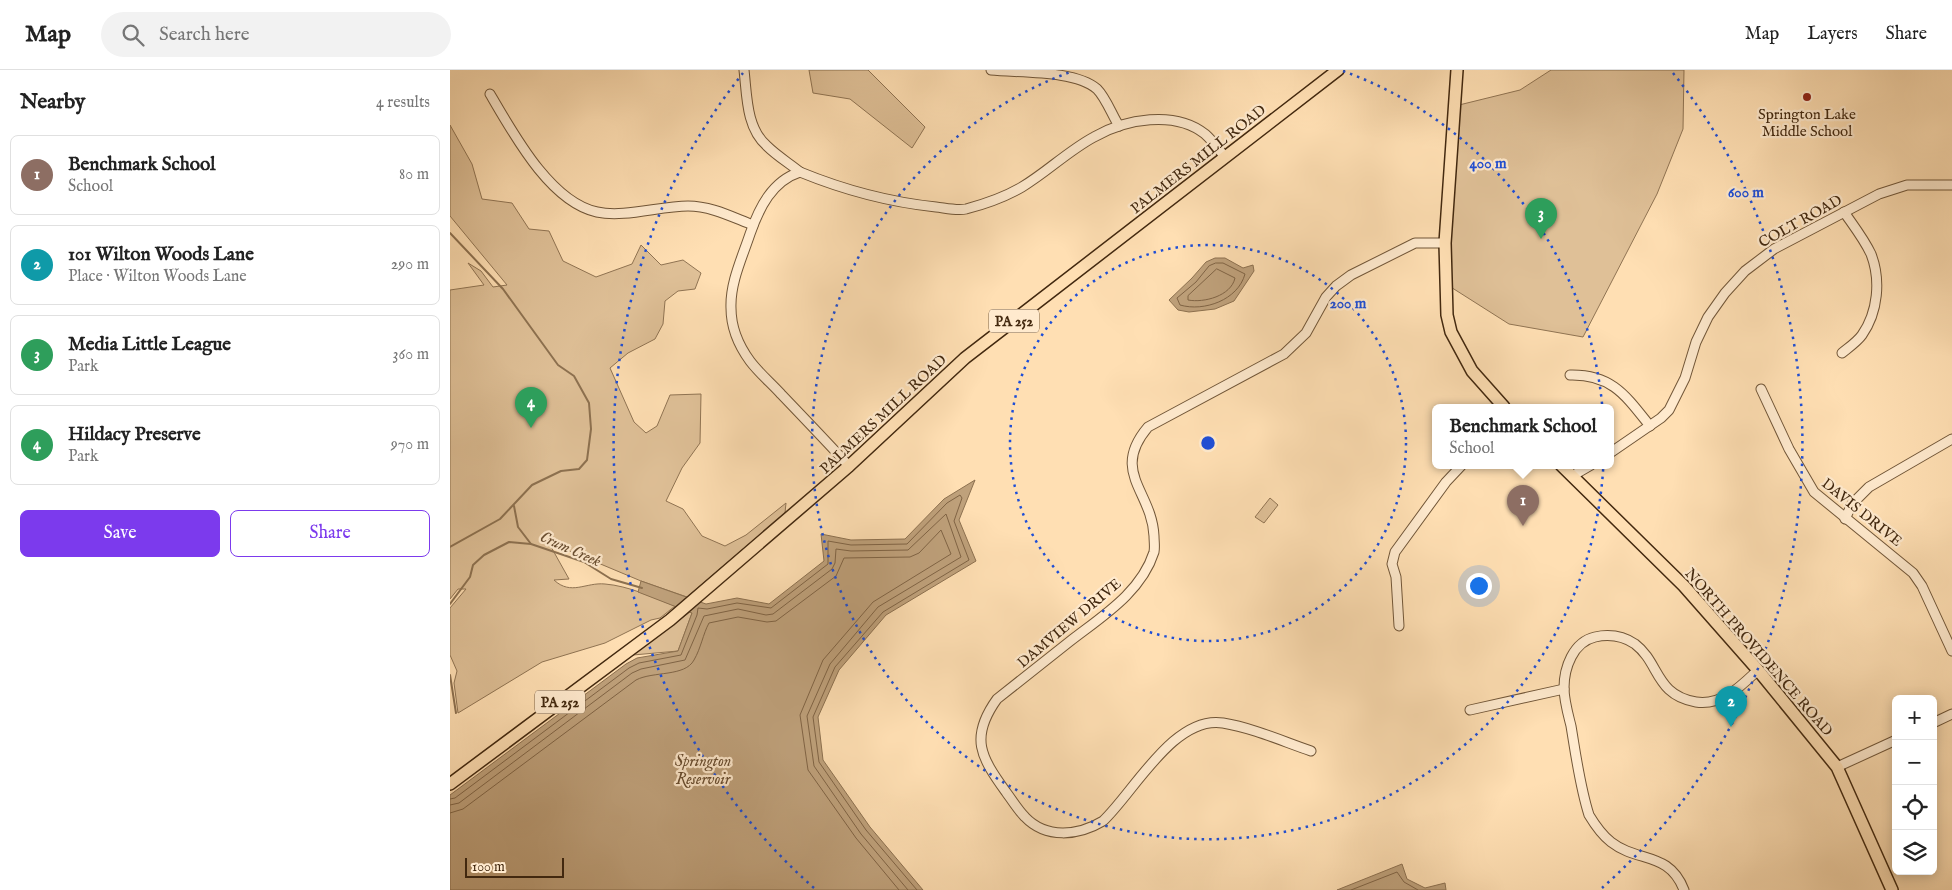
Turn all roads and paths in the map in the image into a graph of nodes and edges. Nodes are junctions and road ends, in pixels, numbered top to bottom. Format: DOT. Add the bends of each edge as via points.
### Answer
graph roads {
  1 [pos="744,70"];
  2 [pos="991,70"];
  3 [pos="1338,70"];
  4 [pos="1457,70"];
  5 [pos="490,94"];
  6 [pos="1118,126"];
  7 [pos="1225,158"];
  8 [pos="800,172"];
  9 [pos="1952,185"];
  10 [pos="1844,212"];
  11 [pos="753,225"];
  12 [pos="1444,243"];
  13 [pos="1842,353"];
  14 [pos="1570,376"];
  15 [pos="1761,389"];
  16 [pos="1501,404"];
  17 [pos="1650,426"];
  18 [pos="1952,439"];
  19 [pos="1614,450"];
  20 [pos="849,466"];
  21 [pos="1458,469"];
  22 [pos="1565,469"];
  23 [pos="1584,469"];
  24 [pos="1572,476"];
  25 [pos="1846,519"];
  26 [pos="1399,626"];
  27 [pos="1952,651"];
  28 [pos="1758,670"];
  29 [pos="1564,689"];
  30 [pos="1470,710"];
  31 [pos="1952,714"];
  32 [pos="1937,721"];
  33 [pos="1892,742"];
  34 [pos="1311,751"];
  35 [pos="1838,767"];
  36 [pos="450,784"];
  37 [pos="1684,890"];
  38 [pos="1892,890"];
  1 -- 8 [label="street" via="750,115 756,131 765,145"];
  2 -- 6 [label="street" via="1037,74 1055,72 1078,78 1097,89"];
  3 -- 7 [label="main road, PALMERS MILL ROAD / PA 252"];
  4 -- 12 [label="main road"];
  5 -- 11 [label="street" via="537,166 580,207 612,213 690,206 712,209"];
  6 -- 7 [label="street" via="1150,120 1193,126 1206,134"];
  6 -- 8 [label="street" via="1094,137 1022,187 993,201 963,209 891,202"];
  7 -- 20 [label="main road, PALMERS MILL ROAD / PA 252" via="966,358"];
  8 -- 11 [label="street" via="788,176 773,189"];
  9 -- 10 [label="street, COLT ROAD" via="1908,185 1879,194"];
  10 -- 13 [label="street" via="1870,253 1877,286 1869,322 1861,336"];
  10 -- 17 [label="street, COLT ROAD" via="1774,249 1745,271 1725,293 1696,342 1685,378 1669,410"];
  11 -- 20 [label="street" via="733,287 730,307 737,338 750,362"];
  12 -- 16 [label="main road" via="1447,315 1451,332 1472,371"];
  12 -- 34 [label="street, DAMVIEW DRIVE" via="1415,243 1351,275 1331,291 1306,333 1284,354 1148,427 1137,440 1132,456 1132,472 1153,520 1154,550 1143,575 1121,601 997,699 985,717 982,729 983,756 989,769 1025,817 1042,829 1069,834 1094,826 1113,812 1163,751 1183,733 1202,724 1221,723"];
  14 -- 17 [label="street" via="1584,375 1604,380 1619,389"];
  15 -- 25 [label="street, DAVIS DRIVE" via="1805,479 1814,492"];
  17 -- 19 [label="street, COLT ROAD"];
  18 -- 25 [label="street" via="1869,487 1852,504"];
  20 -- 36 [label="main road, PALMERS MILL ROAD / PA 252" via="670,620"];
  21 -- 26 [label="street" via="1395,552 1392,564 1396,577"];
  22 -- 24 [label="main road, NORTH PROVIDENCE ROAD"];
  23 -- 24 [label="street"];
  24 -- 28 [label="main road, NORTH PROVIDENCE ROAD" via="1684,586"];
  25 -- 27 [label="street, DAVIS DRIVE" via="1913,573"];
  28 -- 29 [label="street" via="1734,693 1715,701 1680,698 1667,688 1635,644 1608,635 1592,638 1577,648 1568,664"];
  28 -- 35 [label="main road, NORTH PROVIDENCE ROAD"];
  29 -- 30 [label="street"];
  29 -- 37 [label="street" via="1589,815 1612,843 1660,861 1672,869"];
  31 -- 32 [label="street"];
  33 -- 35 [label="street"];
  35 -- 38 [label="main road, NORTH PROVIDENCE ROAD"];
}
